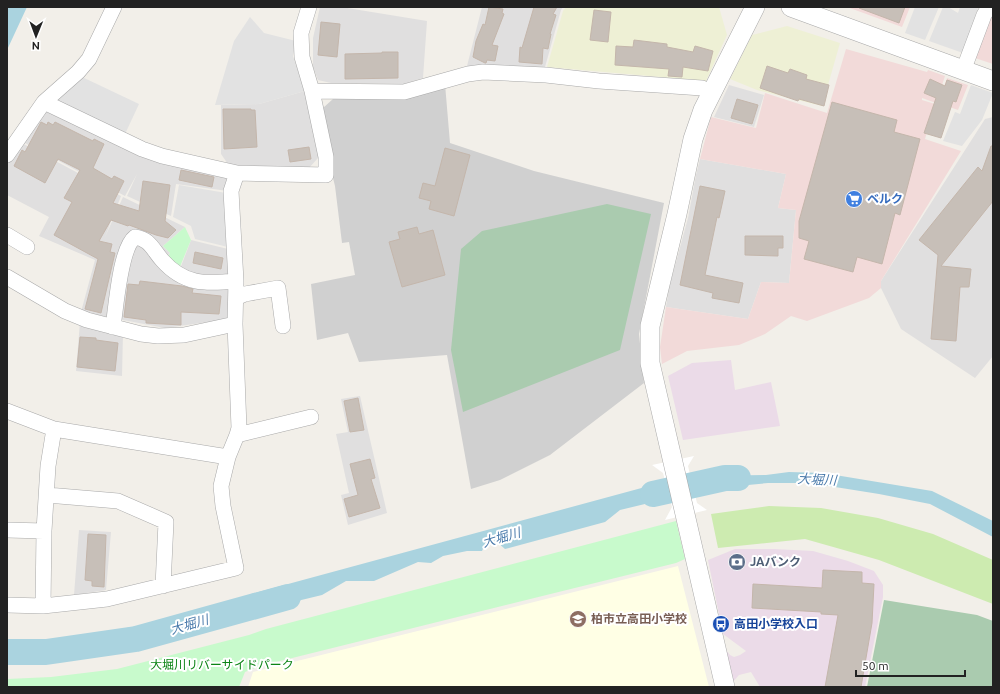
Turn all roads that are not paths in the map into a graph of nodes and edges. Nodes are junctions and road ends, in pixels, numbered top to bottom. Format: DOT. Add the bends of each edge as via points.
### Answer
graph roads {
  1 [pos="114,7"];
  2 [pos="309,7"];
  3 [pos="755,7"];
  4 [pos="791,7"];
  5 [pos="989,7"];
  6 [pos="963,71"];
  7 [pos="993,81"];
  8 [pos="312,91"];
  9 [pos="712,93"];
  10 [pos="44,102"];
  11 [pos="7,155"];
  12 [pos="237,173"];
  13 [pos="7,235"];
  14 [pos="27,247"];
  15 [pos="7,277"];
  16 [pos="236,281"];
  17 [pos="236,298"];
  18 [pos="235,324"];
  19 [pos="283,326"];
  20 [pos="113,327"];
  21 [pos="7,411"];
  22 [pos="311,418"];
  23 [pos="54,430"];
  24 [pos="237,435"];
  25 [pos="228,458"];
  26 [pos="47,495"];
  27 [pos="7,530"];
  28 [pos="44,531"];
  29 [pos="163,586"];
  30 [pos="7,605"];
  31 [pos="43,606"];
  32 [pos="725,687"];
  1 -- 10 [label="street" via="89,59"];
  2 -- 8 [label="street" via="301,33 302,57"];
  3 -- 9 [label="street"];
  4 -- 6 [label="street"];
  5 -- 6 [label="street"];
  6 -- 7 [label="street"];
  8 -- 9 [label="street" via="404,92 468,74 491,72 702,88"];
  8 -- 12 [label="street" via="326,157 326,175"];
  9 -- 32 [label="street" via="693,139 650,326 650,363"];
  10 -- 11 [label="street"];
  10 -- 12 [label="street" via="142,149"];
  12 -- 16 [label="street" via="231,191"];
  13 -- 14 [label="street"];
  15 -- 20 [label="street" via="65,311"];
  16 -- 17 [label="street"];
  16 -- 20 [label="street" via="194,282 178,274 162,261 149,243 135,237 126,248"];
  17 -- 18 [label="street"];
  17 -- 19 [label="street" via="278,288"];
  18 -- 20 [label="street" via="184,335 158,336"];
  18 -- 24 [label="street" via="239,404"];
  21 -- 23 [label="street"];
  22 -- 24 [label="street"];
  23 -- 25 [label="street"];
  23 -- 26 [label="street" via="48,466"];
  24 -- 25 [label="street"];
  25 -- 29 [label="street" via="221,486 236,568"];
  26 -- 28 [label="street"];
  26 -- 29 [label="street" via="118,501 166,522"];
  27 -- 28 [label="street"];
  28 -- 31 [label="street"];
  29 -- 31 [label="street" via="107,599"];
  30 -- 31 [label="street"];
}
